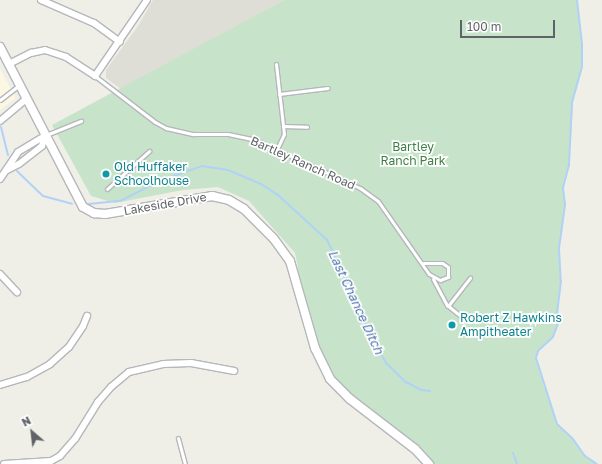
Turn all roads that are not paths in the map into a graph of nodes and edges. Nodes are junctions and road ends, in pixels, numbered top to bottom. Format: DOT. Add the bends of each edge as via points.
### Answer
graph roads {
  1 [pos="41,0"];
  2 [pos="147,0"];
  3 [pos="120,42"];
  4 [pos="0,47"];
  5 [pos="9,64"];
  6 [pos="276,64"];
  7 [pos="95,76"];
  8 [pos="19,85"];
  9 [pos="328,88"];
  10 [pos="279,94"];
  11 [pos="26,99"];
  12 [pos="0,100"];
  13 [pos="0,121"];
  14 [pos="80,121"];
  15 [pos="283,126"];
  16 [pos="307,127"];
  17 [pos="45,136"];
  18 [pos="277,149"];
  19 [pos="149,151"];
  20 [pos="7,170"];
  21 [pos="0,179"];
  22 [pos="107,189"];
  23 [pos="422,263"];
  24 [pos="0,274"];
  25 [pos="432,278"];
  26 [pos="470,278"];
  27 [pos="17,292"];
  28 [pos="448,306"];
  29 [pos="87,316"];
  30 [pos="464,319"];
  31 [pos="234,371"];
  32 [pos="0,385"];
  33 [pos="178,438"];
  34 [pos="4,464"];
  35 [pos="185,464"];
  36 [pos="430,464"];
  1 -- 3 [label="street" via="94,23"];
  2 -- 3 [label="street"];
  3 -- 7 [label="street"];
  4 -- 5 [label="street, Lakeside Drive"];
  5 -- 7 [label="street, Bartley Ranch Road" via="31,53 45,50 66,57"];
  5 -- 8 [label="street, Lakeside Drive"];
  6 -- 10 [label="lane"];
  7 -- 18 [label="lane, Bartley Ranch Road" via="159,125 180,132 239,136"];
  8 -- 11 [label="street, Lakeside Drive"];
  8 -- 12 [label="lane"];
  9 -- 10 [label="lane"];
  10 -- 15 [label="lane"];
  11 -- 13 [label="street"];
  11 -- 17 [label="street, Lakeside Drive"];
  14 -- 17 [label="lane"];
  15 -- 16 [label="lane"];
  15 -- 18 [label="lane" via="284,134"];
  17 -- 20 [label="street" via="18,152"];
  17 -- 20 [label="street" via="42,146"];
  17 -- 36 [label="street, Lakeside Drive" via="79,202 90,212 110,213 212,196 229,200 244,209 274,239 290,261 315,348 330,379 350,399 416,449"];
  18 -- 23 [label="lane, Bartley Ranch Road" via="370,194"];
  19 -- 22 [label="lane"];
  20 -- 21 [label="street"];
  23 -- 25 [label="lane, Bartley Ranch Road"];
  23 -- 25 [label="lane" via="437,262 448,267 449,274 445,280"];
  24 -- 27 [label="street"];
  25 -- 28 [label="lane, Bartley Ranch Road"];
  26 -- 28 [label="lane"];
  28 -- 30 [label="lane"];
  29 -- 32 [label="street" via="84,326 69,347 50,364 27,377"];
  31 -- 34 [label="street" via="191,363 163,364 135,370 111,387 68,449 60,456 51,461"];
  33 -- 35 [label="lane"];
}
